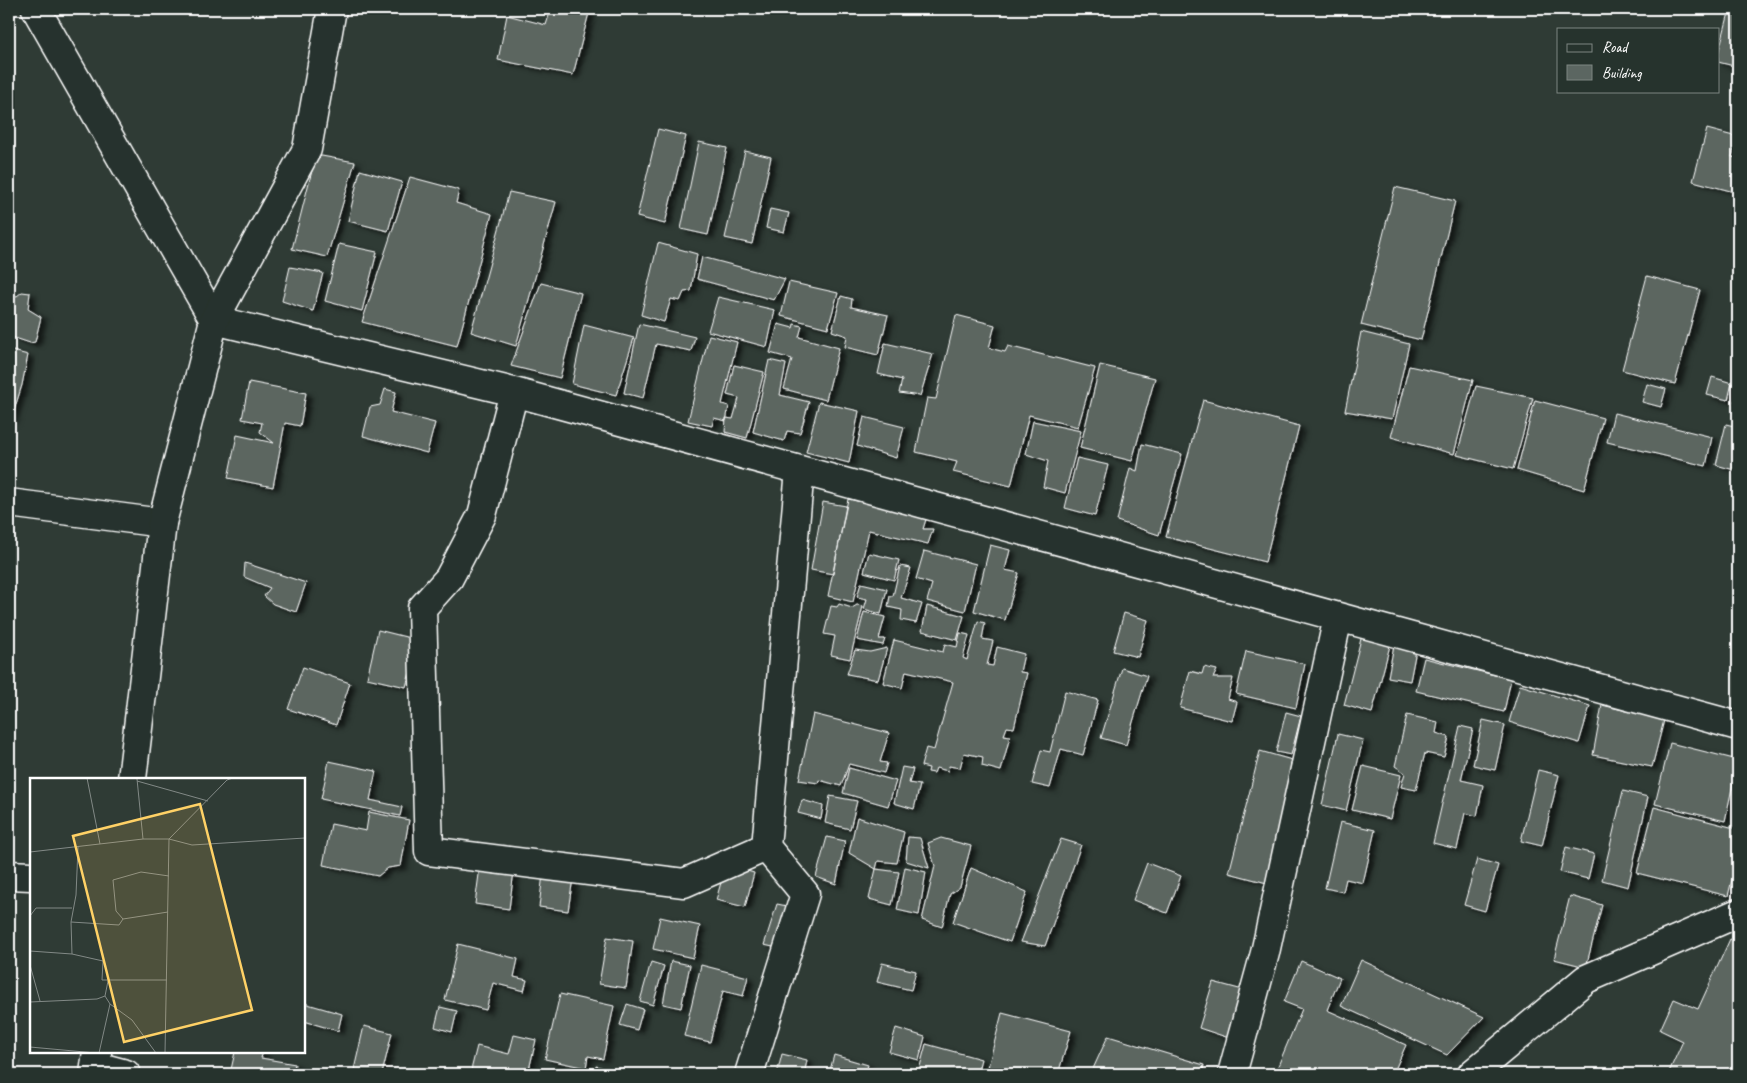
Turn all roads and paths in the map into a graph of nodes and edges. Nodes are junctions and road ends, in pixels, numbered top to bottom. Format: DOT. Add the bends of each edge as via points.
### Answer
graph roads {
  1 [pos="36,9"];
  2 [pos="332,9"];
  3 [pos="214,320"];
  4 [pos="514,392"];
  5 [pos="800,470"];
  6 [pos="9,503"];
  7 [pos="162,523"];
  8 [pos="1338,617"];
  9 [pos="1738,726"];
  10 [pos="132,778"];
  11 [pos="766,846"];
  12 [pos="9,875"];
  13 [pos="30,876"];
  14 [pos="1738,913"];
  15 [pos="96,1064"];
  16 [pos="126,1074"];
  17 [pos="749,1074"];
  18 [pos="1232,1074"];
  19 [pos="1472,1074"];
  1 -- 3 [label="street"];
  2 -- 3 [label="street" via="306,149"];
  3 -- 4 [label="street"];
  3 -- 7 [label="street"];
  4 -- 5 [label="street"];
  4 -- 11 [label="street" via="482,515 449,578 422,608 429,851 684,883"];
  5 -- 8 [label="street"];
  5 -- 11 [label="street"];
  6 -- 7 [label="street"];
  7 -- 10 [label="street"];
  8 -- 9 [label="street"];
  8 -- 18 [label="street" via="1265,953"];
  11 -- 17 [label="street" via="804,894"];
  12 -- 13 [label="street"];
  14 -- 19 [label="street" via="1586,979"];
  15 -- 16 [label="street"];
}
